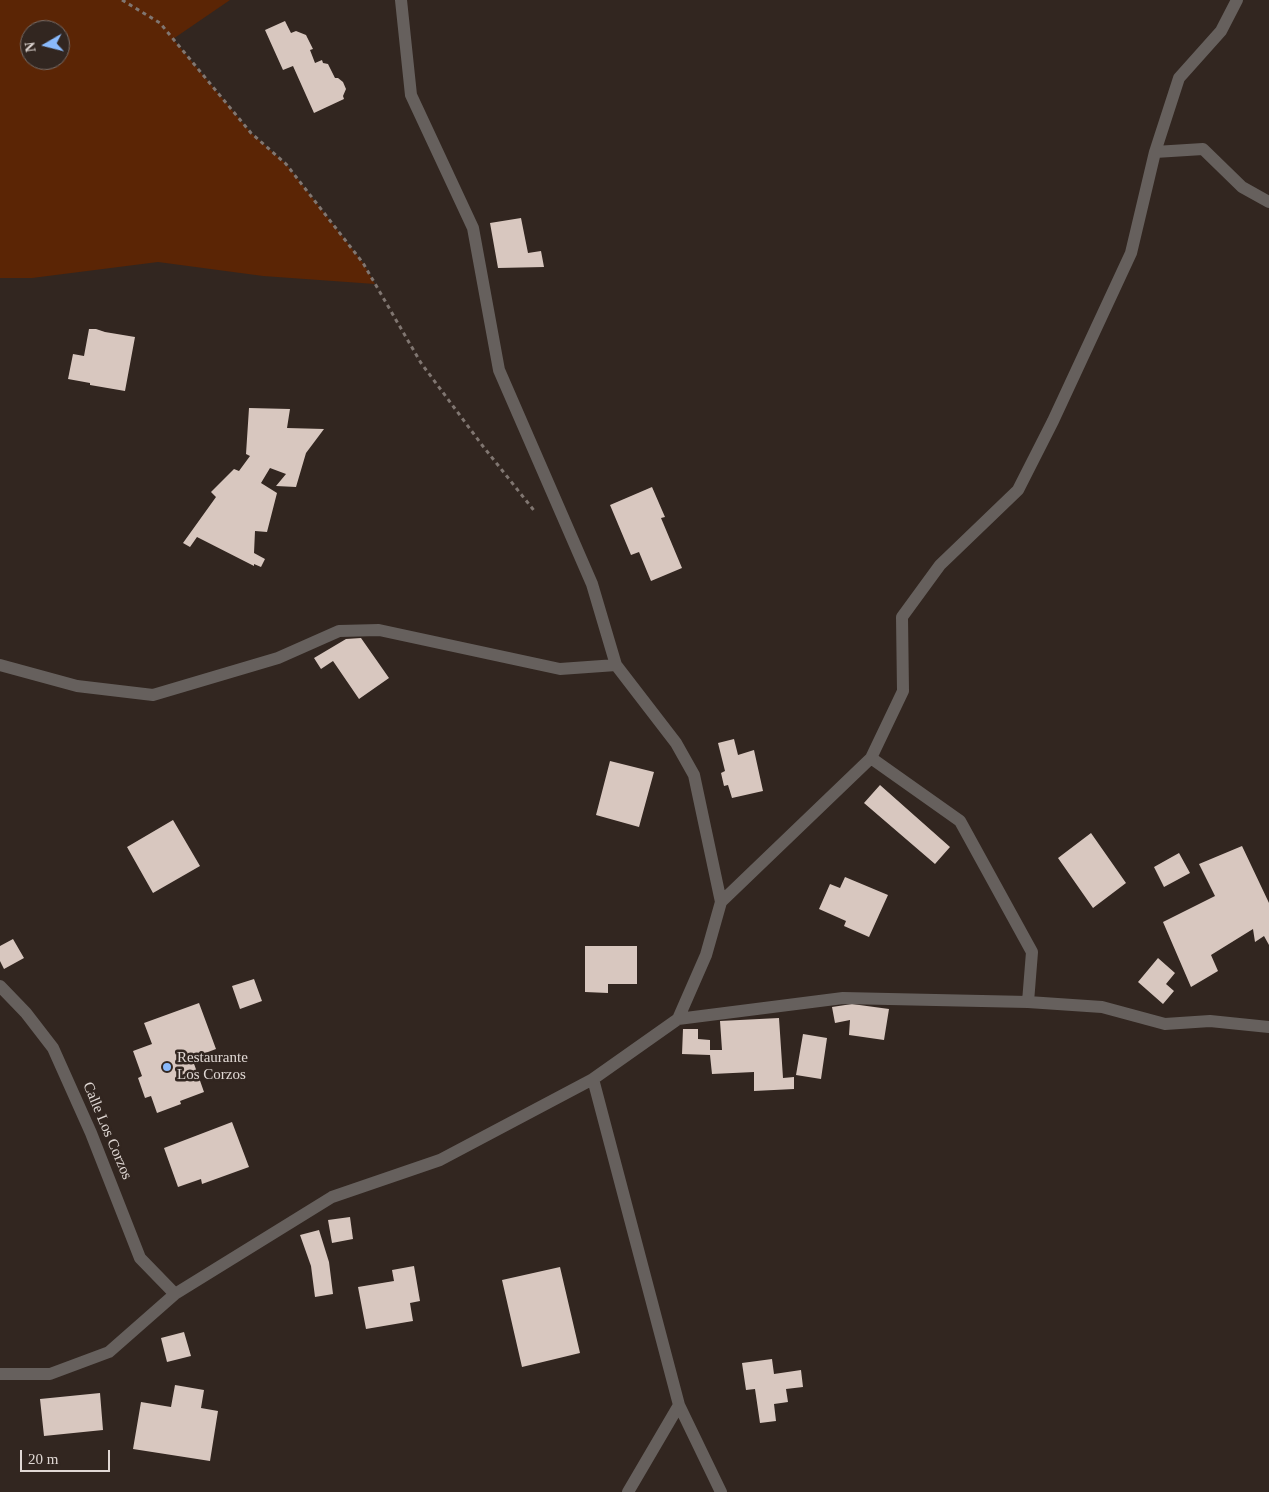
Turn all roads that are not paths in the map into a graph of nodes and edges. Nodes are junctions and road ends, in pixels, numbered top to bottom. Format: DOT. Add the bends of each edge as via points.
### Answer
graph roads {
  1 [pos="401,0"];
  2 [pos="1237,0"];
  3 [pos="1155,152"];
  4 [pos="1269,202"];
  5 [pos="0,664"];
  6 [pos="616,665"];
  7 [pos="871,758"];
  8 [pos="721,902"];
  9 [pos="0,986"];
  10 [pos="1028,1002"];
  11 [pos="678,1019"];
  12 [pos="1269,1027"];
  13 [pos="593,1080"];
  14 [pos="175,1294"];
  15 [pos="0,1374"];
  16 [pos="679,1405"];
  17 [pos="628,1492"];
  18 [pos="721,1492"];
  1 -- 6 [label="street" via="411,95 473,228 499,370 592,584"];
  2 -- 3 [label="street" via="1221,30 1179,78"];
  3 -- 4 [label="street" via="1203,149 1242,187"];
  3 -- 7 [label="street" via="1131,253 1018,490 940,565 902,617 903,691"];
  5 -- 6 [label="street" via="76,686 153,695 278,658 339,631 379,630 560,669"];
  6 -- 8 [label="street" via="676,743 694,775"];
  7 -- 8 [label="street"];
  7 -- 10 [label="street" via="960,821 1032,952"];
  8 -- 11 [label="street" via="706,955"];
  9 -- 14 [label="street, Calle Los Corzos" via="53,1048 91,1133 140,1258"];
  10 -- 11 [label="street" via="843,998"];
  10 -- 12 [label="street" via="1102,1007 1165,1024 1210,1022"];
  11 -- 13 [label="street"];
  13 -- 14 [label="street" via="440,1160 332,1197"];
  13 -- 16 [label="street"];
  14 -- 15 [label="street" via="109,1352 50,1374"];
  16 -- 17 [label="street"];
  16 -- 18 [label="street"];
}
